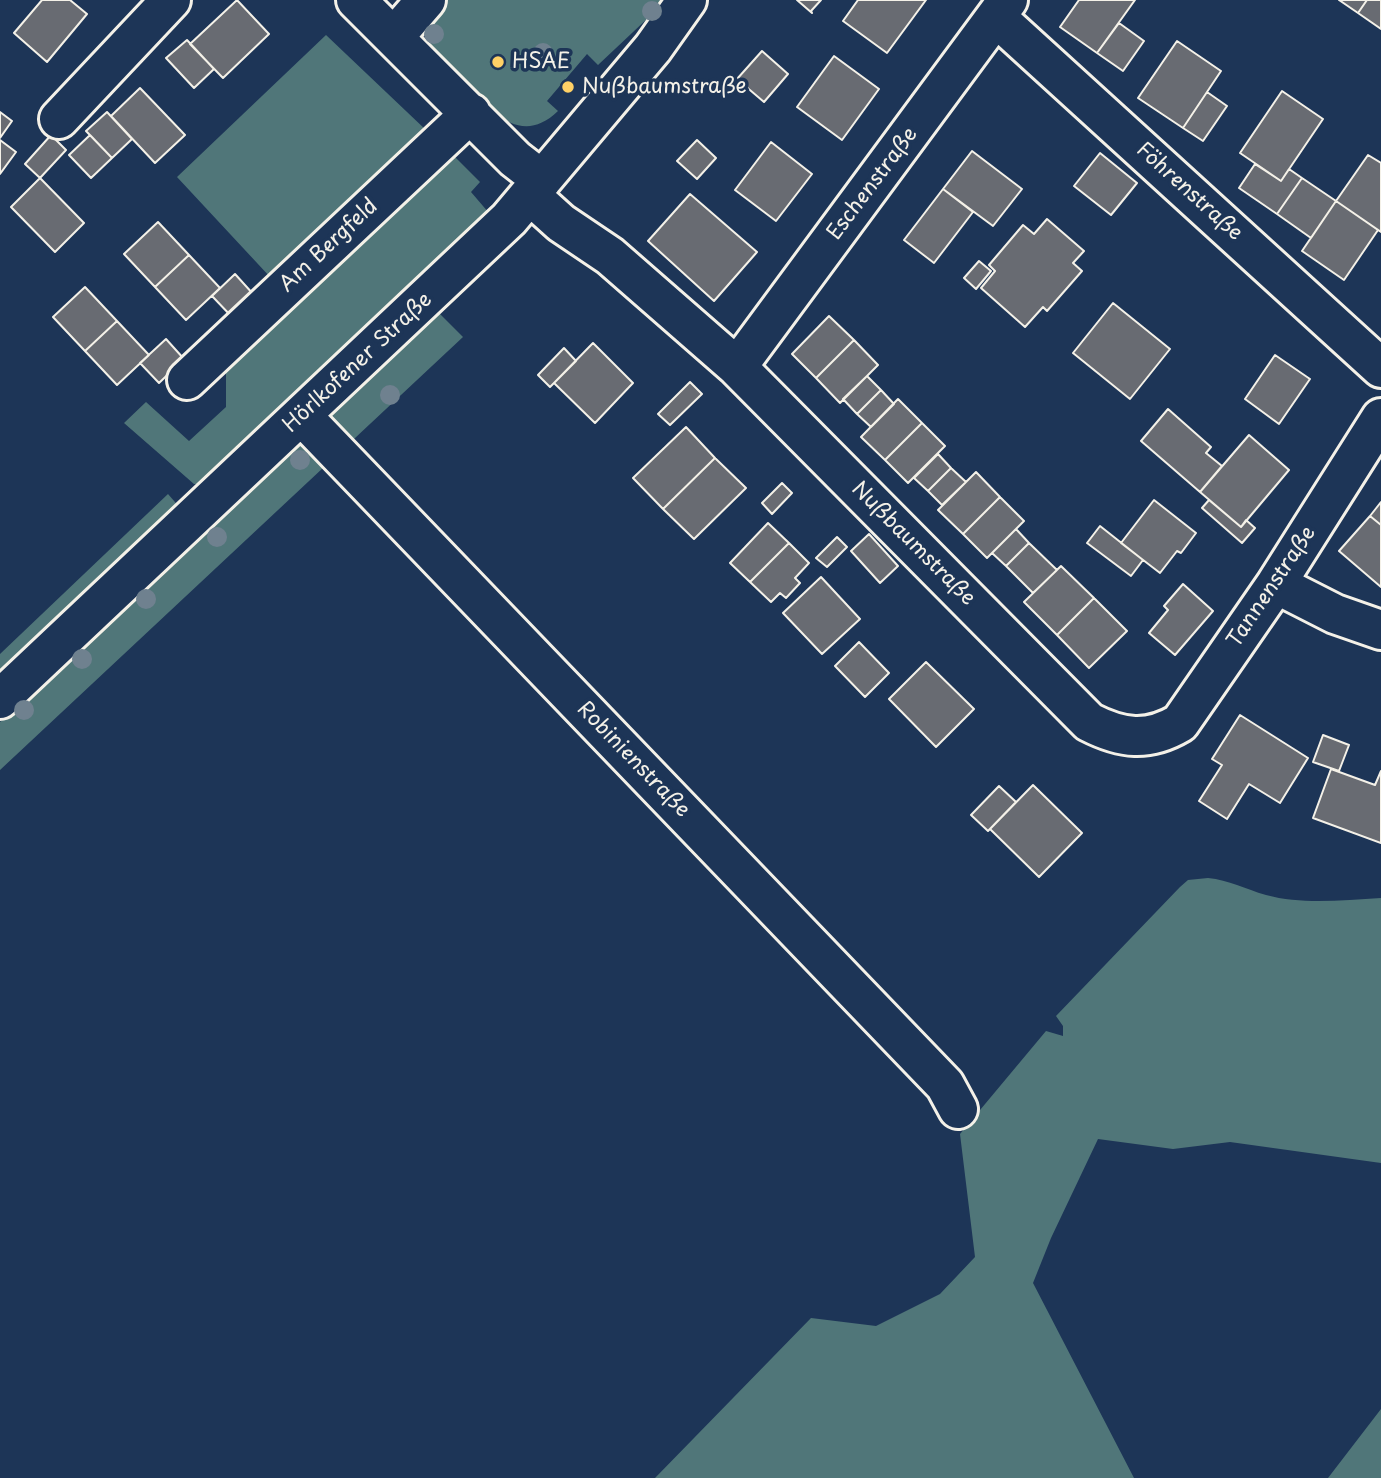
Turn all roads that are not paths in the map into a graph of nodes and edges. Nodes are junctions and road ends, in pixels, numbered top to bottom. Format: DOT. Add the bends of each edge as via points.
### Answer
graph roads {
  1 [pos="171,0"];
  2 [pos="356,0"];
  3 [pos="426,0"];
  4 [pos="687,0"];
  5 [pos="1002,9"];
  6 [pos="394,37"];
  7 [pos="471,113"];
  8 [pos="59,119"];
  9 [pos="536,188"];
  10 [pos="737,367"];
  11 [pos="1381,368"];
  12 [pos="187,380"];
  13 [pos="302,416"];
  14 [pos="1381,418"];
  15 [pos="1276,584"];
  16 [pos="1381,630"];
  17 [pos="0,699"];
  18 [pos="1146,737"];
  19 [pos="958,1109"];
  1 -- 8 [label="street"];
  2 -- 6 [label="street"];
  3 -- 6 [label="street"];
  4 -- 9 [label="street, Hörlkofener Straße" via="653,48"];
  5 -- 10 [label="street, Eschenstraße"];
  5 -- 11 [label="street, Föhrenstraße"];
  6 -- 7 [label="street"];
  7 -- 9 [label="street"];
  7 -- 12 [label="street, Am Bergfeld"];
  9 -- 10 [label="street, Nußbaumstraße" via="561,223 610,256"];
  9 -- 13 [label="street, Hörlkofener Straße"];
  10 -- 18 [label="street, Nußbaumstraße" via="1089,722 1118,734"];
  13 -- 17 [label="street, Hörlkofener Straße"];
  13 -- 19 [label="street, Robinienstraße" via="945,1085"];
  14 -- 15 [label="street, Tannenstraße"];
  15 -- 16 [label="street" via="1335,614"];
  15 -- 18 [label="street, Tannenstraße" via="1180,723"];
}
